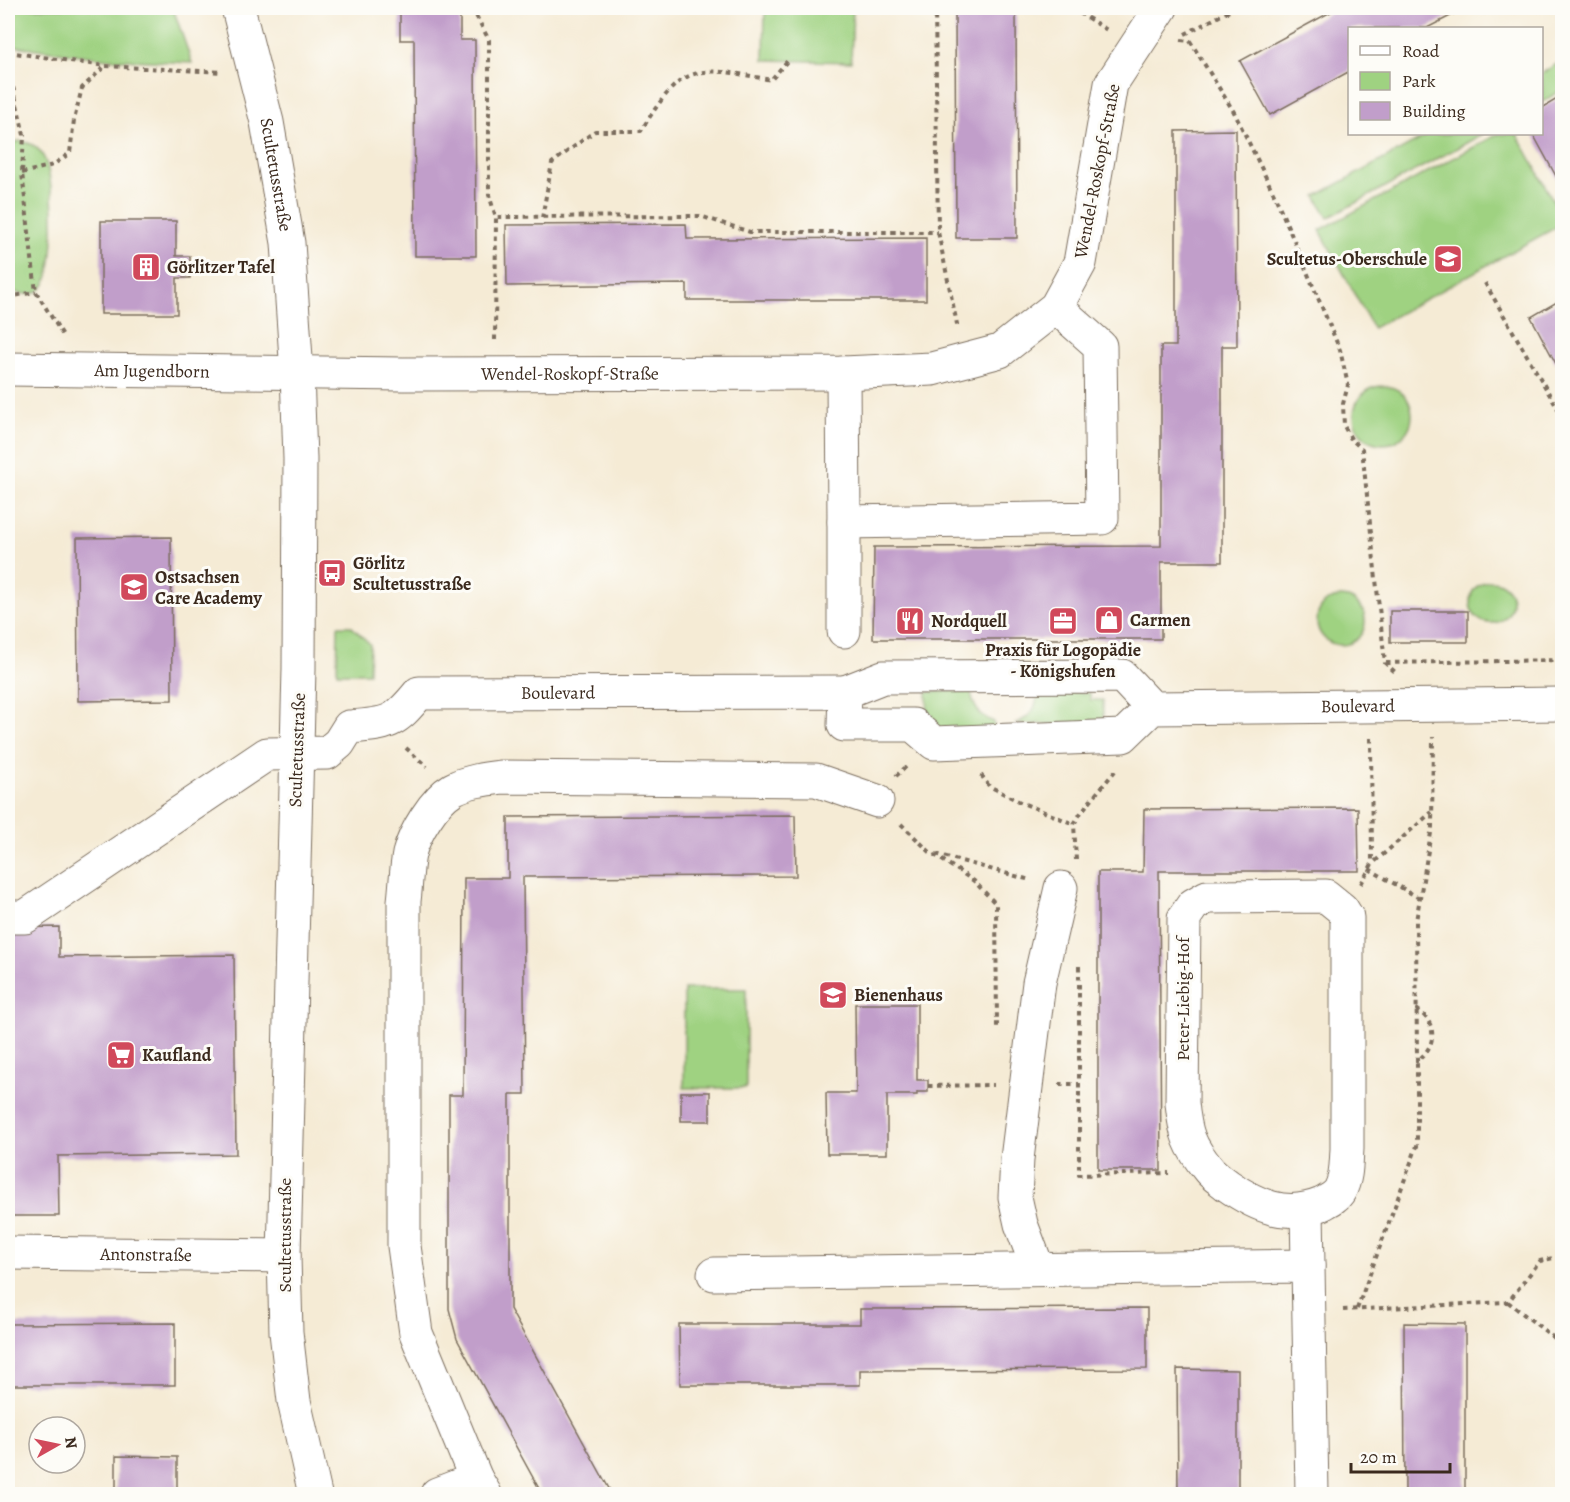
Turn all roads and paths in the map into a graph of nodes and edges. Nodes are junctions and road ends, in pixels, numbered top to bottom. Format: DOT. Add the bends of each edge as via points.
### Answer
graph roads {
  1 [pos="238,8"];
  2 [pos="472,8"];
  3 [pos="935,8"];
  4 [pos="1072,8"];
  5 [pos="1161,8"];
  6 [pos="1235,8"];
  7 [pos="1134,47"];
  8 [pos="8,52"];
  9 [pos="788,60"];
  10 [pos="105,66"];
  11 [pos="8,70"];
  12 [pos="256,74"];
  13 [pos="22,173"];
  14 [pos="496,218"];
  15 [pos="542,218"];
  16 [pos="938,232"];
  17 [pos="1485,283"];
  18 [pos="36,292"];
  19 [pos="8,297"];
  20 [pos="1056,307"];
  21 [pos="58,328"];
  22 [pos="965,360"];
  23 [pos="8,369"];
  24 [pos="297,373"];
  25 [pos="843,373"];
  26 [pos="495,374"];
  27 [pos="1563,416"];
  28 [pos="844,522"];
  29 [pos="844,631"];
  30 [pos="1563,660"];
  31 [pos="1385,663"];
  32 [pos="845,692"];
  33 [pos="1563,704"];
  34 [pos="1434,706"];
  35 [pos="1371,707"];
  36 [pos="1152,708"];
  37 [pos="934,743"];
  38 [pos="1433,747"];
  39 [pos="409,750"];
  40 [pos="297,754"];
  41 [pos="1119,767"];
  42 [pos="430,770"];
  43 [pos="978,771"];
  44 [pos="877,801"];
  45 [pos="1432,812"];
  46 [pos="1074,824"];
  47 [pos="930,852"];
  48 [pos="1372,864"];
  49 [pos="1369,869"];
  50 [pos="1061,888"];
  51 [pos="1419,898"];
  52 [pos="1342,909"];
  53 [pos="8,917"];
  54 [pos="1079,957"];
  55 [pos="1416,1009"];
  56 [pos="997,1028"];
  57 [pos="1417,1061"];
  58 [pos="1211,1173"];
  59 [pos="1307,1210"];
  60 [pos="8,1253"];
  61 [pos="284,1256"];
  62 [pos="1563,1256"];
  63 [pos="1308,1266"];
  64 [pos="1038,1269"];
  65 [pos="714,1274"];
  66 [pos="1508,1302"];
  67 [pos="1357,1309"];
  68 [pos="1309,1311"];
  69 [pos="1563,1341"];
  70 [pos="480,1487"];
  71 [pos="315,1494"];
  72 [pos="437,1494"];
  73 [pos="1312,1494"];
  1 -- 12 [label="street, Scultetusstraße"];
  2 -- 14 [label="path" via="489,40 489,195"];
  3 -- 16 [label="path"];
  4 -- 7 [label="path"];
  5 -- 7 [label="street, Wendel-Roskopf-Straße"];
  6 -- 31 [label="path" via="1176,39 1190,40 1234,112 1275,195 1340,350 1348,385 1343,404 1344,426 1362,449 1365,465"];
  7 -- 20 [label="street, Wendel-Roskopf-Straße" via="1111,84 1080,263"];
  8 -- 10 [label="path"];
  9 -- 15 [label="path" via="771,80 724,70 690,74 662,97 641,131 595,131 552,163"];
  10 -- 12 [label="path"];
  10 -- 13 [label="path" via="82,88 70,153 53,165"];
  11 -- 13 [label="path" via="24,135"];
  12 -- 24 [label="street, Scultetusstraße" via="288,243"];
  13 -- 18 [label="path"];
  14 -- 15 [label="path"];
  14 -- 26 [label="path"];
  15 -- 16 [label="path" via="700,216 750,232"];
  16 -- 22 [label="path"];
  17 -- 27 [label="path"];
  18 -- 19 [label="path"];
  18 -- 21 [label="path"];
  20 -- 22 [label="street, Wendel-Roskopf-Straße" via="1000,351"];
  20 -- 28 [label="street" via="1100,346 1102,518"];
  22 -- 25 [label="street, Wendel-Roskopf-Straße" via="932,369"];
  23 -- 24 [label="street, Am Jugendborn"];
  24 -- 26 [label="street, Wendel-Roskopf-Straße"];
  24 -- 40 [label="street, Scultetusstraße"];
  25 -- 26 [label="street, Wendel-Roskopf-Straße"];
  25 -- 28 [label="street"];
  28 -- 29 [label="street"];
  30 -- 31 [label="path"];
  31 -- 34 [label="path"];
  32 -- 36 [label="street, Boulevard" via="883,677 1122,676"];
  32 -- 37 [label="street" via="844,725 913,725"];
  32 -- 40 [label="street, Boulevard" via="419,693 401,714 380,724 349,727 327,753"];
  33 -- 34 [label="street, Boulevard"];
  34 -- 35 [label="street, Boulevard"];
  35 -- 36 [label="street, Boulevard"];
  35 -- 48 [label="path"];
  36 -- 37 [label="street" via="1123,736"];
  37 -- 44 [label="path" via="897,775"];
  38 -- 45 [label="path"];
  39 -- 42 [label="path"];
  40 -- 53 [label="street, Boulevard" via="267,754 25,916"];
  40 -- 61 [label="street, Scultetusstraße"];
  41 -- 46 [label="path"];
  43 -- 46 [label="path" via="989,786"];
  44 -- 47 [label="path"];
  44 -- 70 [label="street" via="816,780 502,777 478,780 451,790 420,828 409,855 404,901 404,1246 416,1332"];
  45 -- 48 [label="path"];
  45 -- 51 [label="path"];
  46 -- 50 [label="path" via="1077,892"];
  47 -- 50 [label="path"];
  47 -- 56 [label="path" via="974,881 996,904"];
  48 -- 49 [label="path"];
  49 -- 51 [label="path"];
  49 -- 52 [label="path"];
  50 -- 64 [label="street" via="1039,983 1017,1160 1015,1197"];
  51 -- 55 [label="path"];
  52 -- 58 [label="street, Peter-Liebig-Hof" via="1326,896 1207,897 1193,904 1184,918 1182,1103 1185,1130"];
  52 -- 59 [label="street, Peter-Liebig-Hof" via="1347,917 1345,1177 1330,1200"];
  54 -- 58 [label="path" via="1079,1174"];
  55 -- 57 [label="path"];
  55 -- 57 [label="path" via="1429,1020 1432,1037 1430,1047"];
  57 -- 67 [label="path" via="1417,1146"];
  58 -- 59 [label="street, Peter-Liebig-Hof" via="1244,1196 1272,1208"];
  59 -- 63 [label="street"];
  60 -- 61 [label="street, Antonstraße"];
  61 -- 71 [label="street, Scultetusstraße" via="286,1332 294,1401"];
  62 -- 66 [label="path" via="1540,1261"];
  63 -- 64 [label="street"];
  63 -- 68 [label="street"];
  64 -- 65 [label="street"];
  66 -- 67 [label="path"];
  66 -- 69 [label="path"];
  67 -- 68 [label="path"];
  68 -- 73 [label="street"];
  70 -- 72 [label="street"];
}
